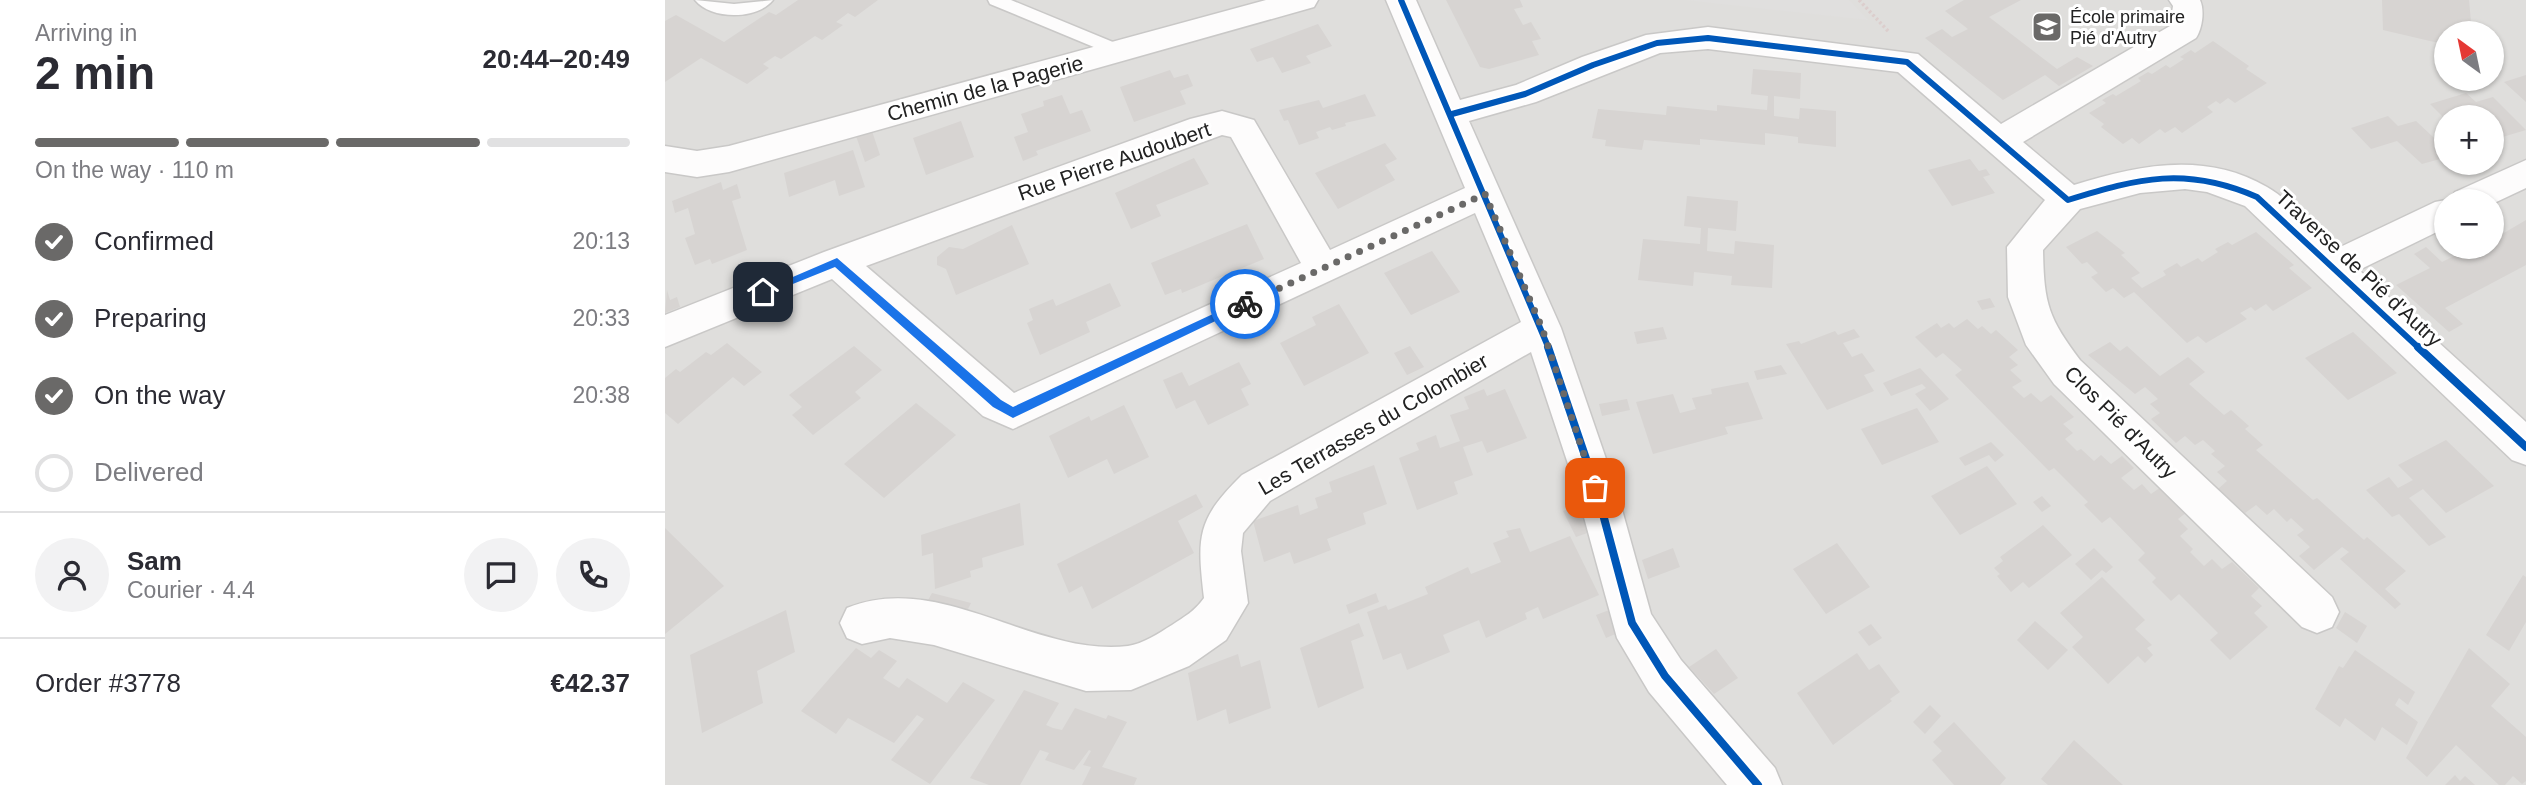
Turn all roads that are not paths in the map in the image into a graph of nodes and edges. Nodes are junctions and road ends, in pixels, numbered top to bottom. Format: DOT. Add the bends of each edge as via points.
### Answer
graph roads {
  1 [pos="703,0"];
  2 [pos="765,0"];
  3 [pos="996,0"];
  4 [pos="1303,0"];
  5 [pos="1401,0"];
  6 [pos="2185,0"];
  7 [pos="1119,51"];
  8 [pos="1453,114"];
  9 [pos="1999,141"];
  10 [pos="665,159"];
  11 [pos="2526,173"];
  12 [pos="2492,189"];
  13 [pos="1485,194"];
  14 [pos="2068,201"];
  15 [pos="2434,217"];
  16 [pos="837,262"];
  17 [pos="1322,267"];
  18 [pos="2331,267"];
  19 [pos="1542,328"];
  20 [pos="665,331"];
  21 [pos="2526,447"];
  22 [pos="2317,612"];
  23 [pos="862,623"];
  24 [pos="1758,785"];
  1 -- 2 [label="lane" via="727,12"];
  3 -- 7 [label="lane"];
  4 -- 7 [label="street, Chemin de la Pagerie"];
  5 -- 8 [label="street"];
  6 -- 9 [label="street" via="2185,31"];
  7 -- 10 [label="street, Chemin de la Pagerie" via="729,159 697,164"];
  8 -- 9 [label="street" via="1525,94 1657,43 1708,38 1907,62"];
  8 -- 13 [label="street"];
  9 -- 14 [label="street"];
  11 -- 12 [label="street"];
  13 -- 17 [label="street"];
  13 -- 19 [label="street"];
  14 -- 18 [label="street, Traverse de Pié d'Autry" via="2133,180 2204,176 2257,197"];
  14 -- 22 [label="street, Clos Pié d'Autry" via="2025,247 2026,297 2039,334 2067,372"];
  15 -- 18 [label="street"];
  16 -- 17 [label="street" via="997,404 1013,412"];
  16 -- 17 [label="street, Rue Pierre Audoubert" via="1222,123 1242,128"];
  16 -- 20 [label="street, Rue Pierre Audoubert"];
  18 -- 21 [label="street, Traverse de Pié d'Autry"];
  19 -- 23 [label="street, Les Terrasses du Colombier" via="1256,488 1232,511 1219,534 1226,603 1211,625 1131,668 1086,668 934,624 890,617"];
  19 -- 24 [label="street" via="1595,488 1632,623 1665,676"];
}
